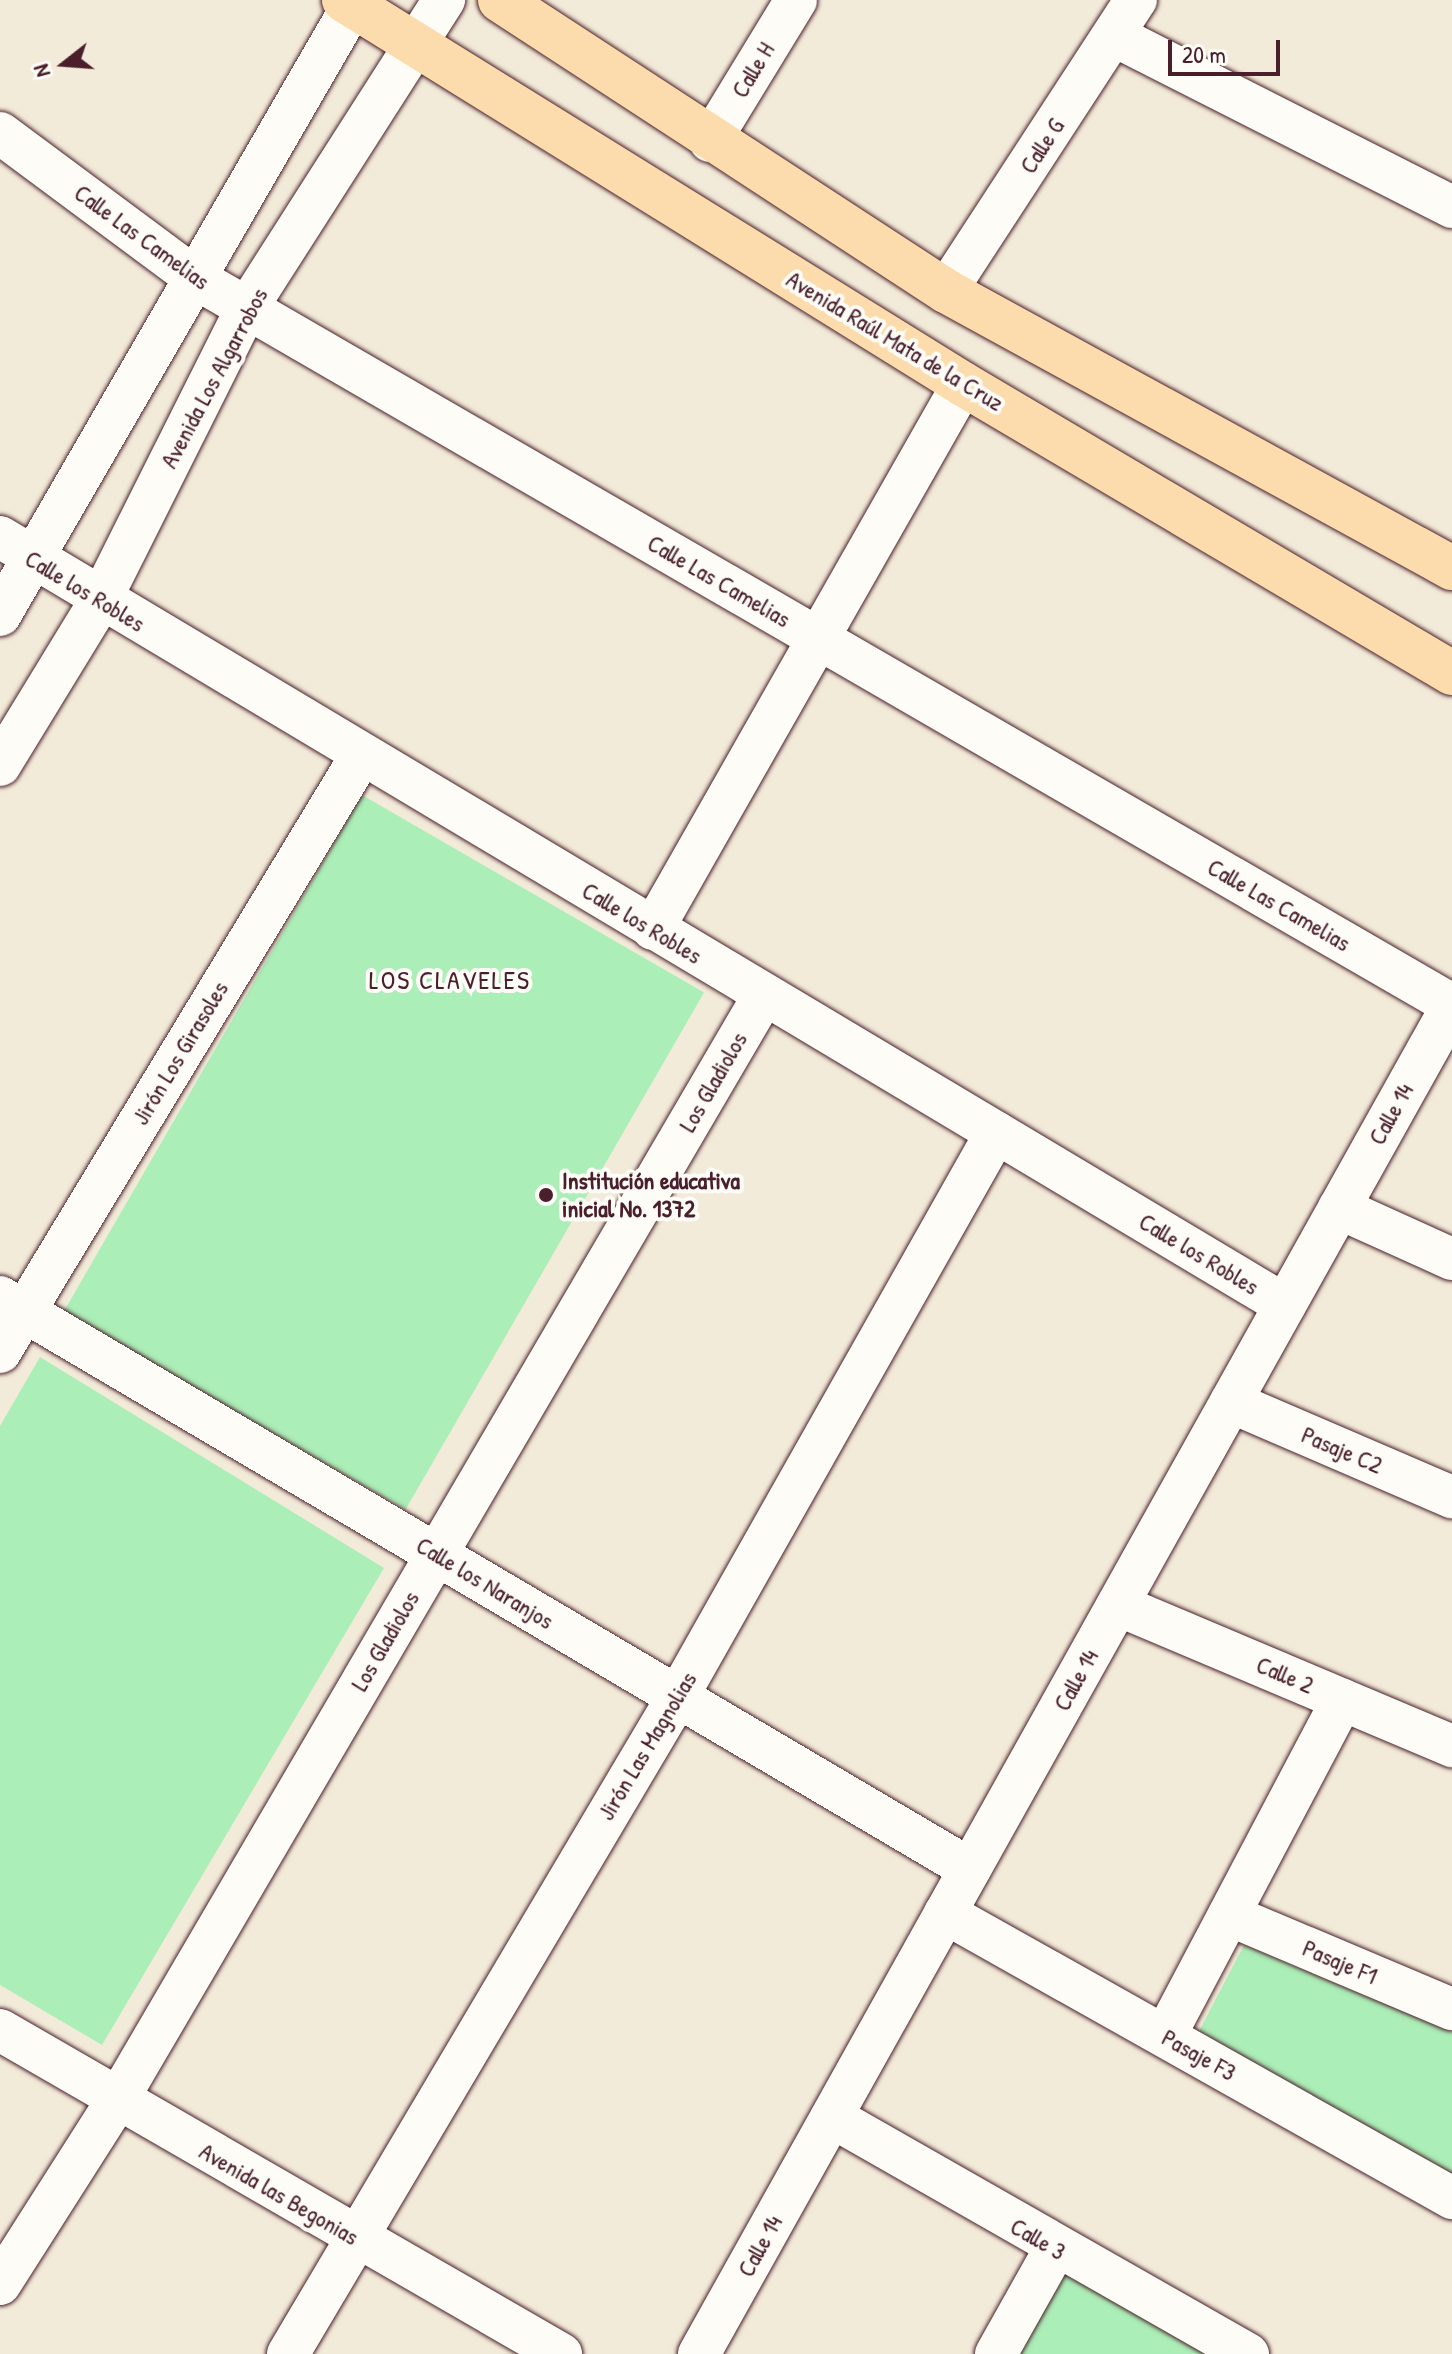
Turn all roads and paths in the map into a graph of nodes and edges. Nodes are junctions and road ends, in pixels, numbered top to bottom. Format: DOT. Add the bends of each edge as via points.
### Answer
graph roads {
  1 [pos="444,0"];
  2 [pos="500,0"];
  3 [pos="796,0"];
  4 [pos="1136,0"];
  5 [pos="351,2"];
  6 [pos="1115,36"];
  7 [pos="418,46"];
  8 [pos="0,133"];
  9 [pos="710,141"];
  10 [pos="1452,207"];
  11 [pos="195,278"];
  12 [pos="946,291"];
  13 [pos="247,308"];
  14 [pos="963,384"];
  15 [pos="16,549"];
  16 [pos="1452,568"];
  17 [pos="100,601"];
  18 [pos="0,615"];
  19 [pos="819,639"];
  20 [pos="1452,673"];
  21 [pos="361,756"];
  22 [pos="0,765"];
  23 [pos="653,929"];
  24 [pos="764,995"];
  25 [pos="1452,1006"];
  26 [pos="996,1133"];
  27 [pos="1339,1208"];
  28 [pos="1452,1259"];
  29 [pos="12,1303"];
  30 [pos="1285,1305"];
  31 [pos="0,1352"];
  32 [pos="1231,1402"];
  33 [pos="1452,1497"];
  34 [pos="436,1554"];
  35 [pos="1118,1605"];
  36 [pos="678,1696"];
  37 [pos="1342,1700"];
  38 [pos="1452,1746"];
  39 [pos="970,1869"];
  40 [pos="945,1913"];
  41 [pos="1229,1915"];
  42 [pos="1452,2009"];
  43 [pos="0,2030"];
  44 [pos="1165,2036"];
  45 [pos="118,2099"];
  46 [pos="832,2117"];
  47 [pos="1452,2198"];
  48 [pos="352,2236"];
  49 [pos="1055,2249"];
  50 [pos="0,2284"];
  51 [pos="288,2354"];
  52 [pos="561,2354"];
  53 [pos="699,2354"];
  54 [pos="996,2354"];
  55 [pos="1248,2354"];
  1 -- 7 [label="street, Avenida Los Algarrobos"];
  2 -- 9 [label="main road"];
  3 -- 9 [label="street, Calle H"];
  4 -- 6 [label="street, Calle G"];
  5 -- 7 [label="main road, Avenida Raúl Mata de la Cruz"];
  5 -- 11 [label="street"];
  6 -- 10 [label="street"];
  6 -- 12 [label="street, Calle G"];
  7 -- 13 [label="street, Avenida Los Algarrobos"];
  7 -- 14 [label="main road, Avenida Raúl Mata de la Cruz"];
  8 -- 11 [label="street, Calle Las Camelias"];
  9 -- 12 [label="main road"];
  11 -- 13 [label="street, Calle Las Camelias"];
  11 -- 15 [label="street"];
  12 -- 16 [label="main road"];
  13 -- 17 [label="street, Avenida Los Algarrobos"];
  13 -- 19 [label="street, Calle Las Camelias"];
  14 -- 19 [label="street"];
  14 -- 20 [label="main road, Avenida Raúl Mata de la Cruz"];
  15 -- 17 [label="street, Calle los Robles"];
  15 -- 18 [label="street"];
  17 -- 21 [label="street, Calle los Robles"];
  17 -- 22 [label="street, Avenida Los Algarrobos"];
  19 -- 23 [label="street"];
  19 -- 25 [label="street, Calle Las Camelias"];
  21 -- 23 [label="street, Calle los Robles"];
  21 -- 29 [label="street, Jirón Los Girasoles"];
  23 -- 24 [label="street, Calle los Robles"];
  24 -- 26 [label="street, Calle los Robles"];
  24 -- 34 [label="street, Los Gladiolos"];
  25 -- 27 [label="street, Calle 14"];
  26 -- 30 [label="street, Calle los Robles"];
  26 -- 36 [label="street, Jirón Las Magnolias"];
  27 -- 28 [label="street"];
  27 -- 30 [label="street, Calle 14"];
  29 -- 31 [label="street, Jirón Los Girasoles"];
  29 -- 34 [label="street, Calle los Naranjos"];
  30 -- 32 [label="street, Calle 14"];
  32 -- 33 [label="street, Pasaje C2"];
  32 -- 35 [label="street, Calle 14"];
  34 -- 36 [label="street, Calle los Naranjos"];
  34 -- 45 [label="street, Los Gladiolos"];
  35 -- 37 [label="street, Calle 2"];
  35 -- 39 [label="street, Calle 14"];
  36 -- 39 [label="street, Calle los Naranjos"];
  36 -- 48 [label="street, Jirón Las Magnolias"];
  37 -- 38 [label="street, Calle 2"];
  37 -- 41 [label="street"];
  39 -- 40 [label="street, Calle 14"];
  40 -- 44 [label="street, Pasaje F3"];
  40 -- 46 [label="street, Calle 14"];
  41 -- 42 [label="street, Pasaje F1"];
  41 -- 44 [label="street"];
  43 -- 45 [label="street, Avenida las Begonias"];
  44 -- 47 [label="street, Pasaje F3"];
  45 -- 48 [label="street, Avenida las Begonias"];
  45 -- 50 [label="street, Los Gladiolos"];
  46 -- 49 [label="street, Calle 3"];
  46 -- 53 [label="street, Calle 14"];
  48 -- 51 [label="street, Jirón Las Magnolias"];
  48 -- 52 [label="street, Avenida las Begonias"];
  49 -- 54 [label="street"];
  49 -- 55 [label="street, Calle 3"];
}
